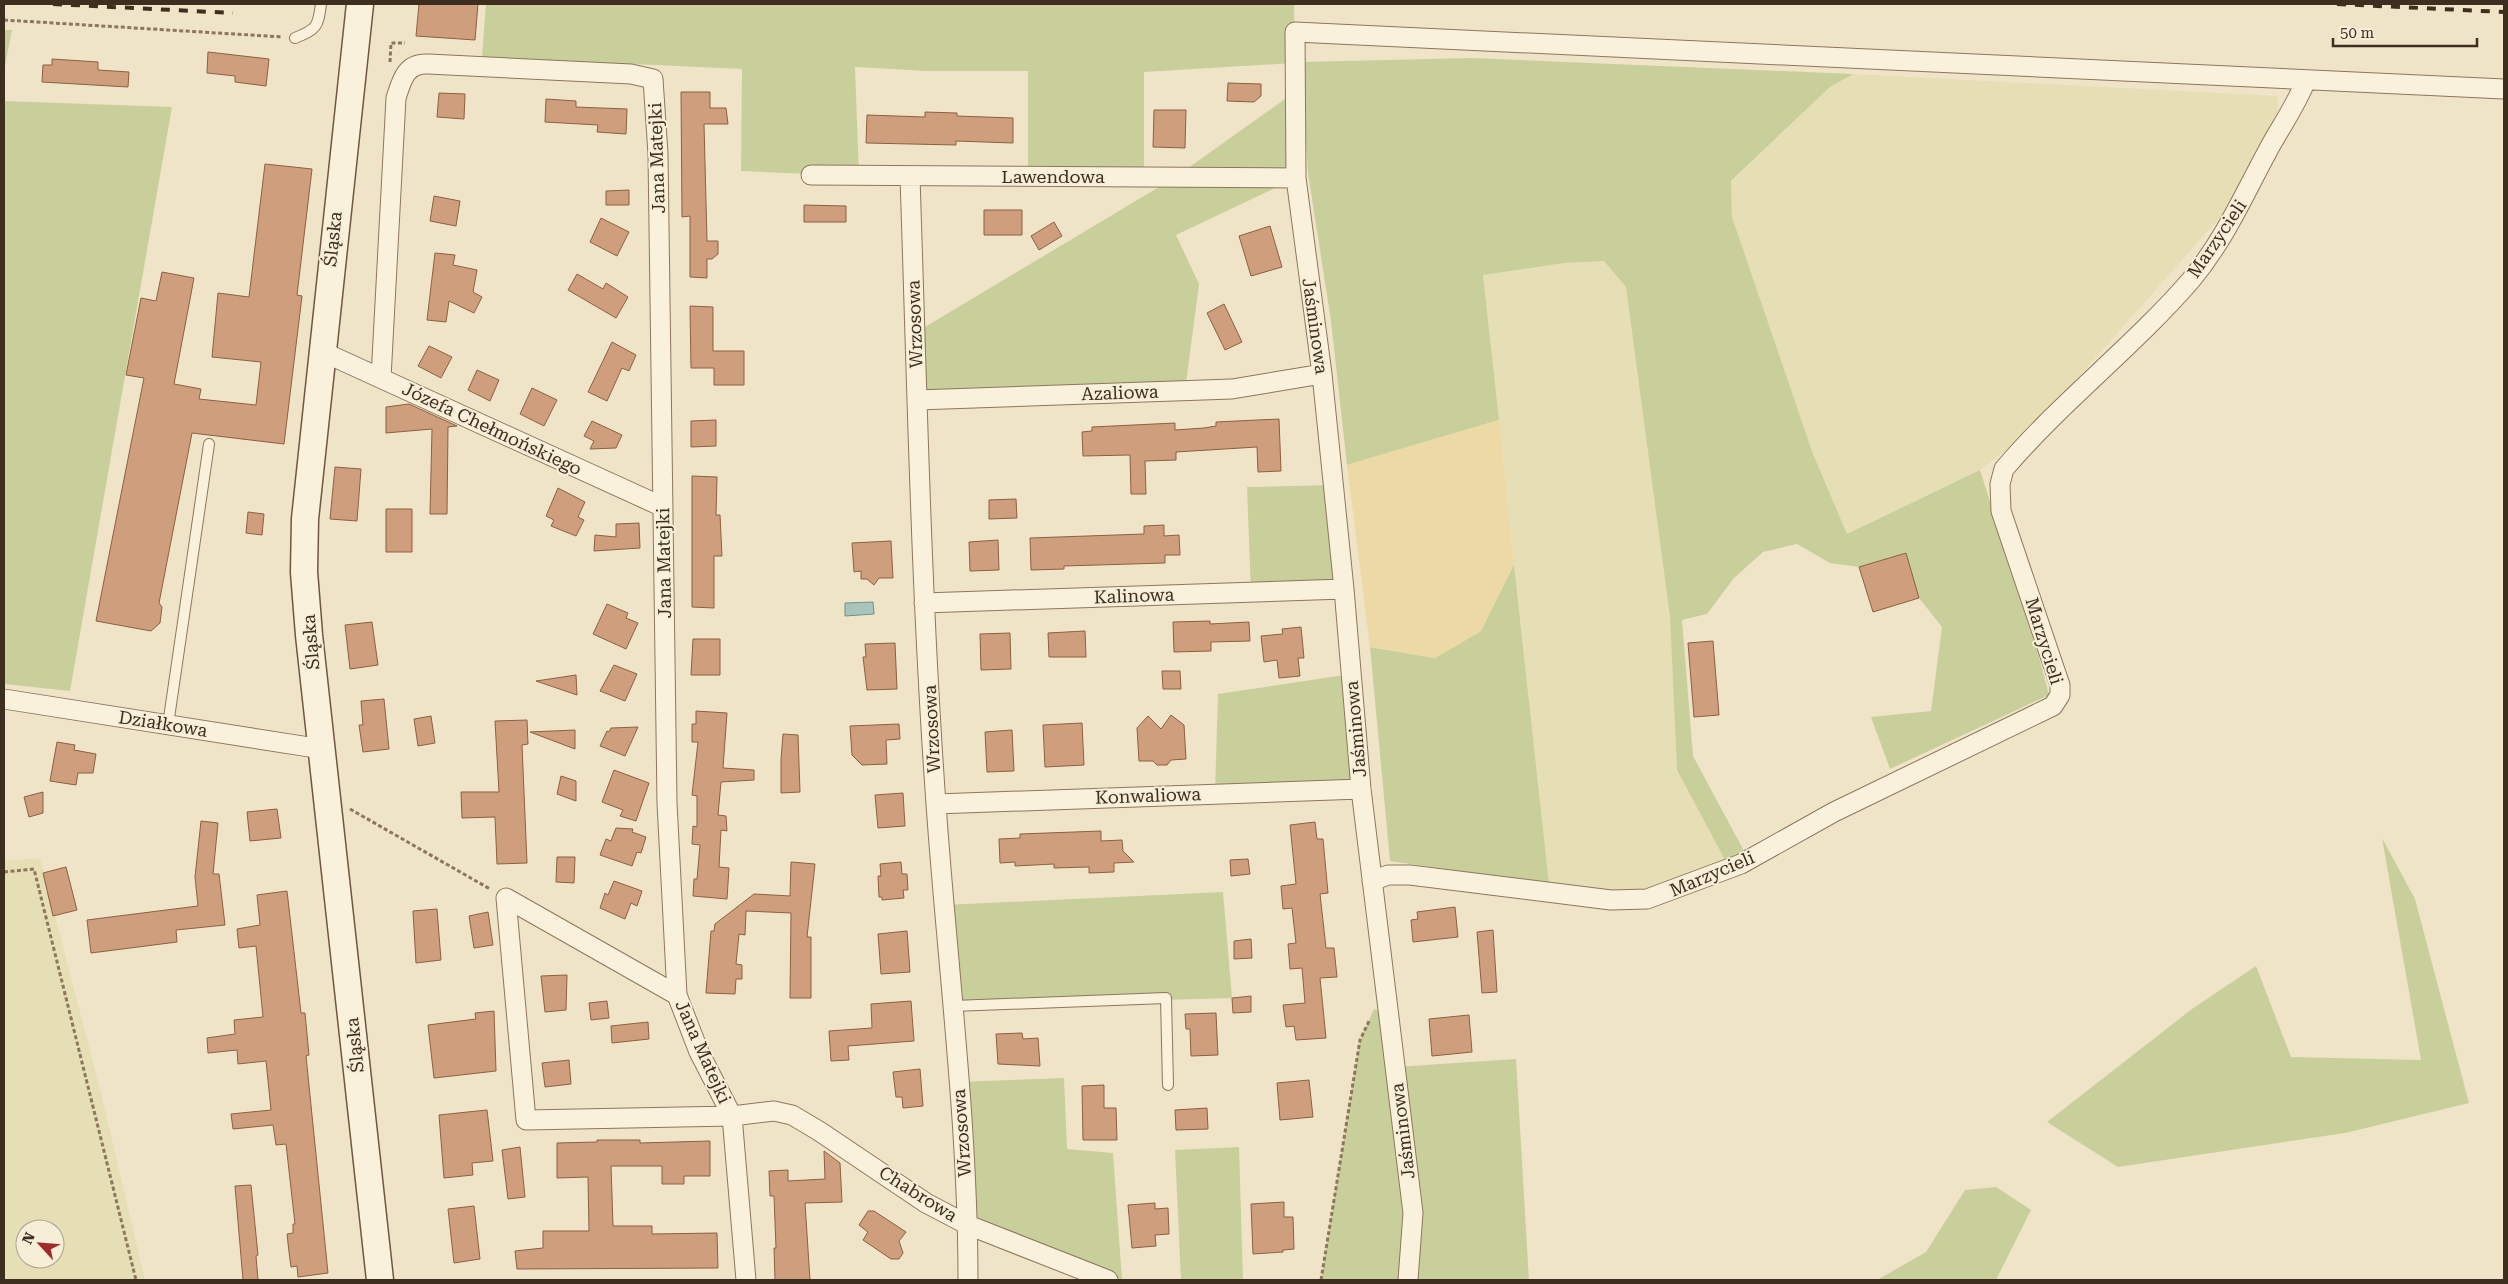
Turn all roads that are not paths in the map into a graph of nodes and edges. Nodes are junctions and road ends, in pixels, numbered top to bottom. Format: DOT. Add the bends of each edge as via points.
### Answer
graph roads {
  1 [pos="321,4"];
  2 [pos="360,4"];
  3 [pos="295,38"];
  4 [pos="2306,80"];
  5 [pos="2504,89"];
  6 [pos="811,175"];
  7 [pos="910,177"];
  8 [pos="1296,178"];
  9 [pos="321,351"];
  10 [pos="1322,374"];
  11 [pos="381,378"];
  12 [pos="917,400"];
  13 [pos="209,444"];
  14 [pos="663,508"];
  15 [pos="1344,589"];
  16 [pos="924,603"];
  17 [pos="4,699"];
  18 [pos="168,725"];
  19 [pos="322,749"];
  20 [pos="1360,789"];
  21 [pos="936,804"];
  22 [pos="1372,881"];
  23 [pos="678,995"];
  24 [pos="953,1006"];
  25 [pos="1168,1086"];
  26 [pos="732,1116"];
  27 [pos="968,1225"];
  28 [pos="380,1280"];
  29 [pos="746,1280"];
  30 [pos="968,1280"];
  31 [pos="1108,1280"];
  32 [pos="1408,1280"];
  1 -- 3 [label="lane" via="317,26"];
  2 -- 9 [label="street, Śląska"];
  4 -- 5 [label="street"];
  4 -- 8 [label="street, Jaśminowa" via="1295,32"];
  4 -- 22 [label="street, Marzycieli" via="2300,97 2214,250 2171,302 2004,469 2000,484 2002,511 2060,685 2060,695 2053,706 1834,812 1741,864 1647,899 1611,900 1410,876 1388,875"];
  6 -- 7 [label="street, Lawendowa"];
  7 -- 8 [label="street, Lawendowa"];
  7 -- 12 [label="street, Wrzosowa"];
  8 -- 10 [label="street, Jaśminowa"];
  9 -- 11 [label="street, Józefa Chełmońskiego"];
  9 -- 19 [label="street, Śląska" via="305,519 304,572"];
  10 -- 12 [label="street, Azaliowa" via="1232,389"];
  10 -- 15 [label="street, Jaśminowa"];
  11 -- 14 [label="street, Józefa Chełmońskiego"];
  11 -- 14 [label="street, Jana Matejki" via="396,98 409,68 418,63 631,74 653,78 658,154"];
  12 -- 16 [label="street, Wrzosowa"];
  13 -- 18 [label="lane"];
  14 -- 23 [label="street, Jana Matejki" via="667,803"];
  15 -- 16 [label="street, Kalinowa"];
  15 -- 20 [label="street, Jaśminowa"];
  16 -- 21 [label="street, Wrzosowa"];
  17 -- 18 [label="street, Działkowa"];
  18 -- 19 [label="street, Działkowa"];
  19 -- 28 [label="street, Śląska"];
  20 -- 21 [label="street, Konwaliowa"];
  20 -- 22 [label="street, Jaśminowa"];
  21 -- 24 [label="street, Wrzosowa"];
  22 -- 32 [label="street, Jaśminowa" via="1413,1213"];
  23 -- 26 [label="street, Jana Matejki" via="699,1052"];
  23 -- 26 [label="street, Chabrowa" via="506,898 526,1120"];
  24 -- 25 [label="lane" via="1166,998"];
  24 -- 27 [label="street, Wrzosowa"];
  26 -- 27 [label="street, Chabrowa" via="774,1111 792,1115 926,1203"];
  26 -- 29 [label="street, Jana Matejki"];
  27 -- 30 [label="street, Wrzosowa"];
  27 -- 31 [label="street, Chabrowa"];
}
